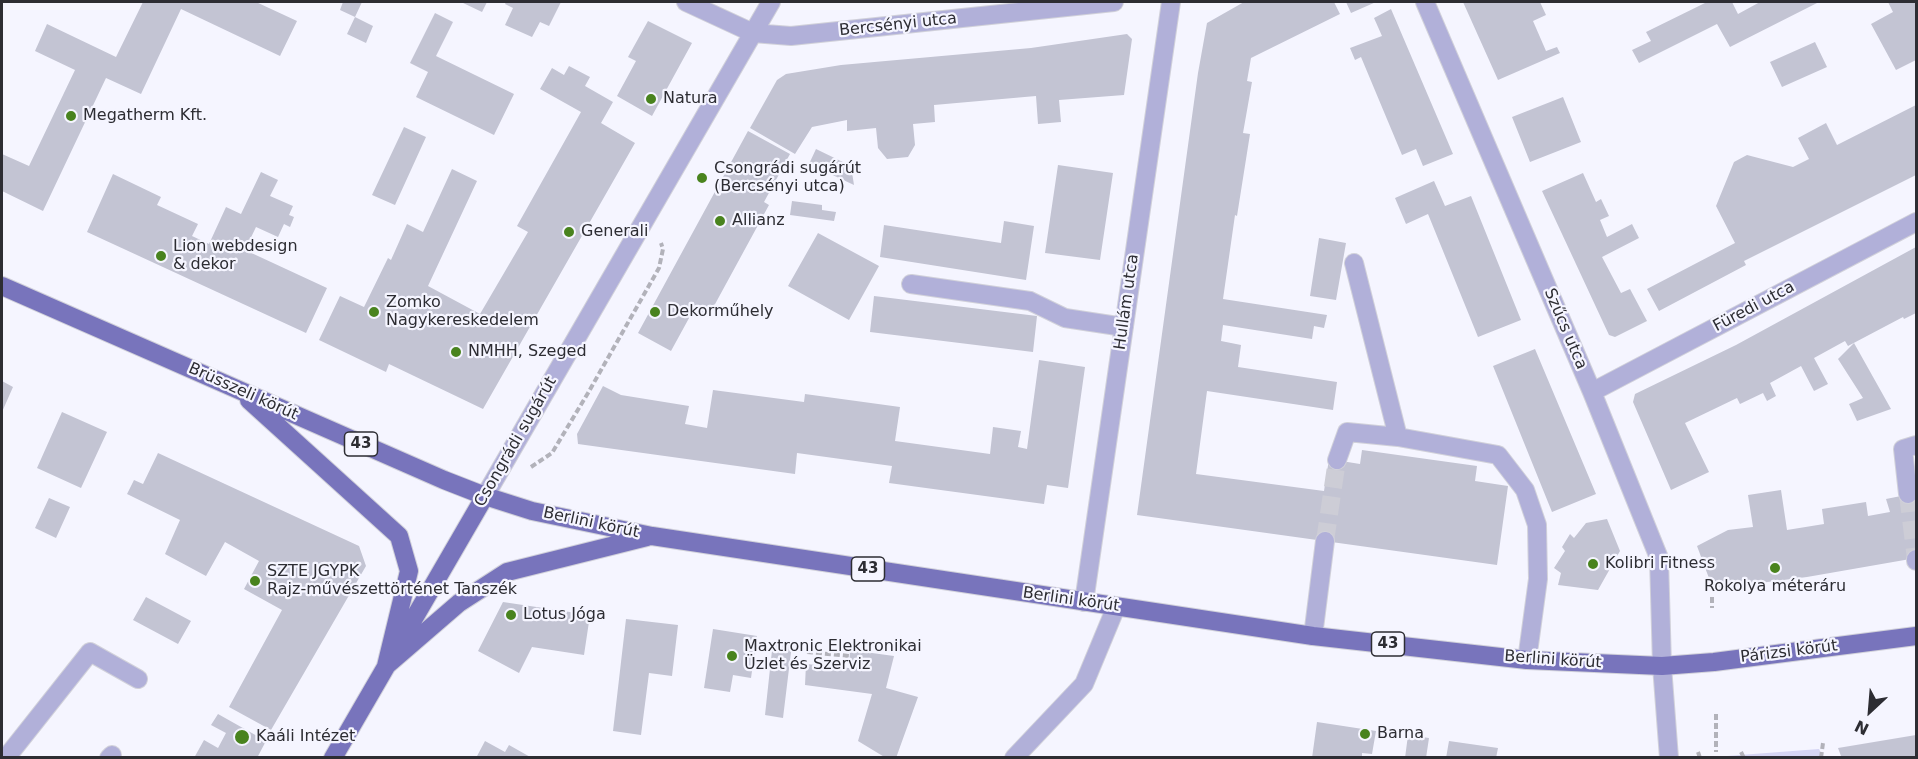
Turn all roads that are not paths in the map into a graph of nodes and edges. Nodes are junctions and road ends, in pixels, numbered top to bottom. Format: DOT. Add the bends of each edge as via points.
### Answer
graph roads {
  1 [pos="686,2"];
  2 [pos="771,2"];
  3 [pos="1114,2"];
  4 [pos="1171,2"];
  5 [pos="1425,2"];
  6 [pos="753,33"];
  7 [pos="1917,222"];
  8 [pos="1354,263"];
  9 [pos="911,284"];
  10 [pos="2,286"];
  11 [pos="1124,327"];
  12 [pos="237,390"];
  13 [pos="1592,392"];
  14 [pos="1398,436"];
  15 [pos="1917,446"];
  16 [pos="1337,460"];
  17 [pos="1908,494"];
  18 [pos="485,496"];
  19 [pos="652,536"];
  20 [pos="1325,541"];
  21 [pos="1084,602"];
  22 [pos="1116,607"];
  23 [pos="1313,636"];
  24 [pos="1917,636"];
  25 [pos="1527,660"];
  26 [pos="386,666"];
  27 [pos="1662,666"];
  28 [pos="138,679"];
  29 [pos="6,758"];
  30 [pos="333,758"];
  31 [pos="1014,758"];
  32 [pos="1669,758"];
  1 -- 6 [label="street"];
  2 -- 6 [label="street, Csongrádi sugárút"];
  3 -- 6 [label="street, Bercsényi utca" via="791,36"];
  4 -- 11 [label="street, Hullám utca"];
  5 -- 13 [label="street, Szűcs utca"];
  6 -- 18 [label="street, Csongrádi sugárút"];
  7 -- 13 [label="street, Füredi utca"];
  8 -- 14 [label="street"];
  9 -- 11 [label="street" via="1030,301 1065,318"];
  10 -- 12 [label="main road, Brüsszeli körút / 43"];
  11 -- 21 [label="street, Hullám utca"];
  12 -- 18 [label="main road, Brüsszeli körút / 43"];
  12 -- 26 [label="main road" via="399,536 409,571"];
  13 -- 27 [label="street, Szűcs utca" via="1659,558"];
  14 -- 16 [label="street" via="1347,432"];
  14 -- 25 [label="street" via="1498,455 1525,490 1537,525 1538,579"];
  15 -- 17 [label="street" via="1903,449"];
  18 -- 19 [label="main road, Berlini körút / 43" via="532,511"];
  18 -- 26 [label="main road, Csongrádi sugárút"];
  19 -- 21 [label="main road, Berlini körút / 43"];
  19 -- 26 [label="main road" via="507,572 459,603"];
  20 -- 23 [label="street"];
  21 -- 22 [label="main road, Berlini körút / 43"];
  22 -- 23 [label="main road, Berlini körút / 43"];
  22 -- 31 [label="street" via="1084,684"];
  23 -- 25 [label="main road, Berlini körút / 43"];
  24 -- 27 [label="main road, Párizsi körút / 43"];
  25 -- 27 [label="main road, Berlini körút / 43"];
  26 -- 30 [label="main road, Csongrádi sugárút"];
  27 -- 32 [label="street, Szűcs utca"];
  28 -- 29 [label="street" via="90,652"];
}
